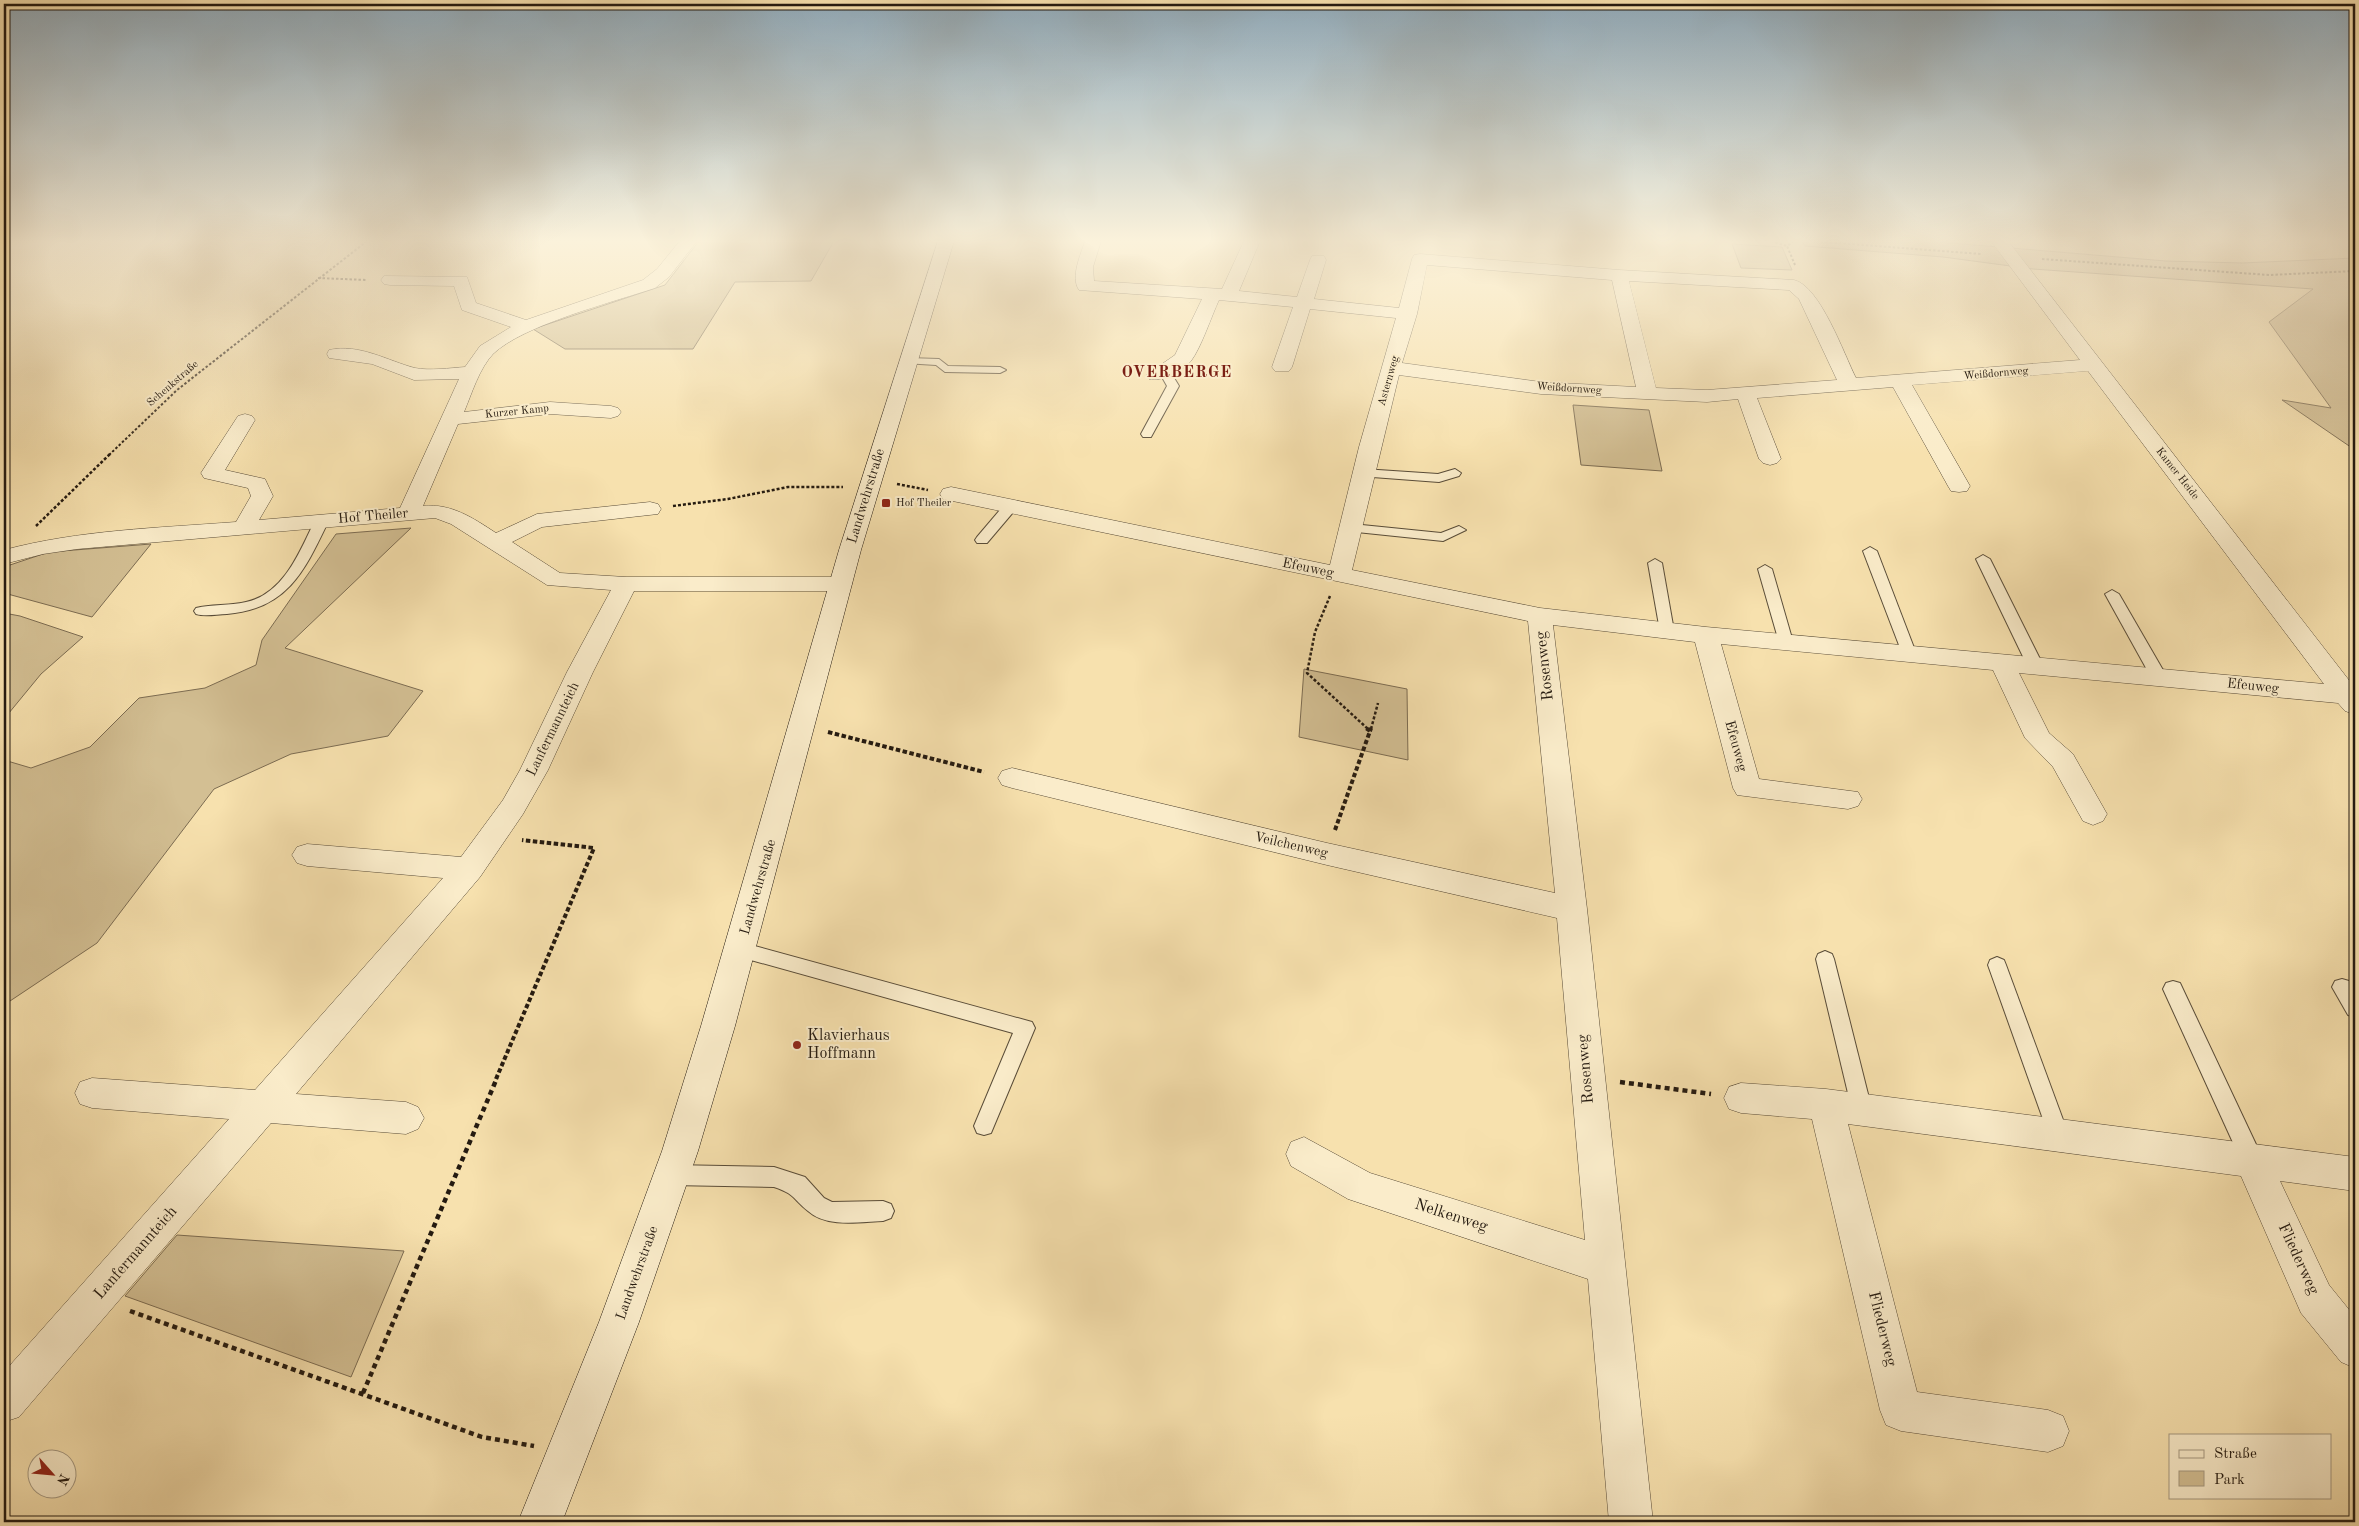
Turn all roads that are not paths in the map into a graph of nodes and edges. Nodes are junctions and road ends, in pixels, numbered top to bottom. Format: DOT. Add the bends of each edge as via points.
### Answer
graph roads {
  1 [pos="479,312"];
  2 [pos="566,312"];
  3 [pos="923,312"];
  4 [pos="1209,312"];
  5 [pos="1299,312"];
  6 [pos="1392,312"];
  7 [pos="1628,312"];
  8 [pos="1814,312"];
  9 [pos="2052,312"];
  10 [pos="1408,314"];
  11 [pos="525,326"];
  12 [pos="336,354"];
  13 [pos="908,361"];
  14 [pos="2092,365"];
  15 [pos="1282,367"];
  16 [pos="1393,368"];
  17 [pos="1000,370"];
  18 [pos="1160,372"];
  19 [pos="470,373"];
  20 [pos="1900,382"];
  21 [pos="1850,386"];
  22 [pos="1648,394"];
  23 [pos="1746,394"];
  24 [pos="612,412"];
  25 [pos="452,419"];
  26 [pos="245,420"];
  27 [pos="1147,434"];
  28 [pos="1770,459"];
  29 [pos="1363,473"];
  30 [pos="1456,473"];
  31 [pos="1959,486"];
  32 [pos="951,494"];
  33 [pos="1010,506"];
  34 [pos="650,509"];
  35 [pos="409,512"];
  36 [pos="322,520"];
  37 [pos="244,527"];
  38 [pos="1352,528"];
  39 [pos="1459,530"];
  40 [pos="982,540"];
  41 [pos="495,542"];
  42 [pos="1870,551"];
  43 [pos="4,557"];
  44 [pos="1983,560"];
  45 [pos="1655,563"];
  46 [pos="1766,569"];
  47 [pos="1339,574"];
  48 [pos="626,584"];
  49 [pos="840,584"];
  50 [pos="2112,594"];
  51 [pos="201,612"];
  52 [pos="1540,616"];
  53 [pos="1667,631"];
  54 [pos="1706,635"];
  55 [pos="1786,642"];
  56 [pos="1909,653"];
  57 [pos="2002,663"];
  58 [pos="2035,665"];
  59 [pos="2159,677"];
  60 [pos="2351,701"];
  61 [pos="1012,778"];
  62 [pos="1848,799"];
  63 [pos="2093,814"];
  64 [pos="306,855"];
  65 [pos="469,869"];
  66 [pos="1572,909"];
  67 [pos="740,950"];
  68 [pos="1825,959"];
  69 [pos="1997,965"];
  70 [pos="2342,986"];
  71 [pos="2173,989"];
  72 [pos="2355,1009"];
  73 [pos="92,1093"];
  74 [pos="1741,1098"];
  75 [pos="1844,1107"];
  76 [pos="261,1108"];
  77 [pos="406,1118"];
  78 [pos="984,1126"];
  79 [pos="2059,1136"];
  80 [pos="1304,1154"];
  81 [pos="2253,1162"];
  82 [pos="2355,1174"];
  83 [pos="671,1175"];
  84 [pos="883,1211"];
  85 [pos="1604,1265"];
  86 [pos="2355,1348"];
  87 [pos="5,1398"];
  88 [pos="2048,1431"];
  89 [pos="540,1522"];
  90 [pos="1631,1522"];
  1 -- 11 [label="street"];
  2 -- 11 [label="street"];
  3 -- 13 [label="street, Landwehrstraße"];
  4 -- 18 [label="street" via="1183,358"];
  5 -- 15 [label="street"];
  6 -- 10 [label="street"];
  7 -- 22 [label="street"];
  8 -- 21 [label="street"];
  9 -- 14 [label="street, Kamer Heide"];
  10 -- 16 [label="street, Asternweg"];
  11 -- 19 [label="street" via="487,350"];
  12 -- 19 [label="street" via="376,359 414,374"];
  13 -- 17 [label="lane" via="939,362 945,369"];
  13 -- 49 [label="street, Landwehrstraße"];
  14 -- 20 [label="street, Weißdornweg"];
  14 -- 60 [label="street, Kamer Heide"];
  16 -- 22 [label="street, Weißdornweg" via="1542,388"];
  16 -- 29 [label="street, Asternweg"];
  18 -- 27 [label="lane" via="1173,386"];
  19 -- 25 [label="street"];
  20 -- 21 [label="street, Weißdornweg"];
  20 -- 31 [label="street"];
  21 -- 23 [label="street, Weißdornweg"];
  22 -- 23 [label="street, Weißdornweg"];
  23 -- 28 [label="street"];
  24 -- 25 [label="street, Kurzer Kamp" via="550,408"];
  25 -- 35 [label="street"];
  26 -- 37 [label="street" via="212,473 257,484 262,496"];
  29 -- 30 [label="lane" via="1439,478"];
  29 -- 38 [label="street, Asternweg"];
  32 -- 33 [label="street, Efeuweg"];
  33 -- 40 [label="lane"];
  33 -- 47 [label="street, Efeuweg"];
  34 -- 41 [label="street" via="537,521"];
  35 -- 36 [label="street, Hof Theiler"];
  35 -- 41 [label="street, Hof Theiler" via="437,511 459,519"];
  36 -- 37 [label="street, Hof Theiler"];
  36 -- 51 [label="lane" via="285,585 268,598 253,605"];
  37 -- 43 [label="street, Hof Theiler" via="77,542"];
  38 -- 39 [label="lane" via="1443,537"];
  38 -- 47 [label="street, Asternweg"];
  41 -- 48 [label="street, Hof Theiler" via="555,580"];
  42 -- 56 [label="lane"];
  44 -- 58 [label="lane"];
  45 -- 53 [label="lane"];
  46 -- 55 [label="lane"];
  47 -- 52 [label="street, Efeuweg"];
  48 -- 49 [label="street, Hof Theiler"];
  48 -- 65 [label="street, Lanfermannteich" via="534,770 513,807"];
  49 -- 67 [label="street, Landwehrstraße"];
  50 -- 59 [label="lane"];
  52 -- 53 [label="street, Efeuweg"];
  52 -- 66 [label="street, Rosenweg"];
  53 -- 54 [label="street, Efeuweg"];
  54 -- 55 [label="street, Efeuweg"];
  54 -- 62 [label="street, Efeuweg" via="1747,788"];
  55 -- 56 [label="street, Efeuweg"];
  56 -- 57 [label="street, Efeuweg"];
  57 -- 58 [label="street, Efeuweg"];
  57 -- 63 [label="street" via="2038,738 2062,761"];
  58 -- 59 [label="street, Efeuweg"];
  59 -- 60 [label="street, Efeuweg"];
  61 -- 66 [label="street, Veilchenweg"];
  64 -- 65 [label="street"];
  65 -- 76 [label="street, Lanfermannteich"];
  66 -- 85 [label="street, Rosenweg"];
  67 -- 78 [label="lane" via="1024,1028"];
  67 -- 83 [label="street, Landwehrstraße"];
  68 -- 75 [label="lane, Fliederweg"];
  69 -- 79 [label="lane"];
  70 -- 72 [label="lane"];
  71 -- 81 [label="lane, Fliederweg"];
  73 -- 76 [label="street"];
  74 -- 75 [label="street"];
  75 -- 79 [label="street"];
  75 -- 88 [label="street, Fliederweg" via="1901,1410"];
  76 -- 77 [label="street"];
  76 -- 87 [label="street, Lanfermannteich" via="97,1298"];
  79 -- 81 [label="street"];
  80 -- 85 [label="street, Nelkenweg" via="1361,1187"];
  81 -- 82 [label="street"];
  81 -- 86 [label="street, Fliederweg" via="2316,1299"];
  83 -- 84 [label="lane" via="774,1177 797,1184 816,1205 830,1212"];
  83 -- 89 [label="street, Landwehrstraße" via="619,1322"];
  85 -- 90 [label="street, Rosenweg"];
}
